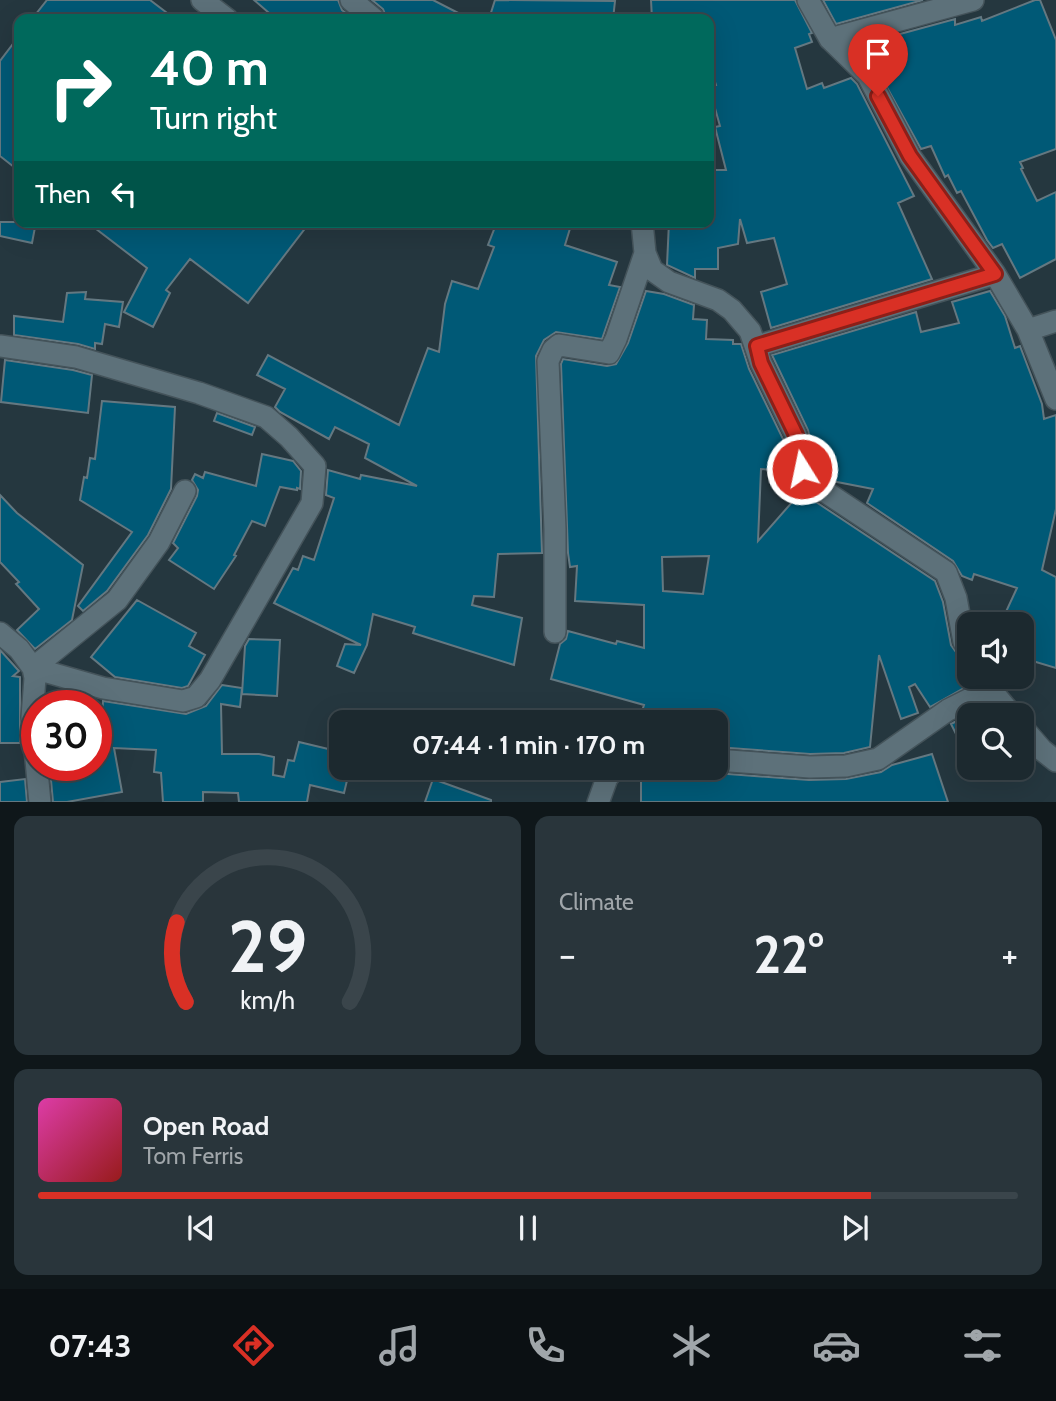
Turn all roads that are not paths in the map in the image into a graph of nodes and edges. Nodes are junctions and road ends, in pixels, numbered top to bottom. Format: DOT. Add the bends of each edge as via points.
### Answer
graph roads {
  1 [pos="202,0"];
  2 [pos="351,0"];
  3 [pos="808,0"];
  4 [pos="973,0"];
  5 [pos="221,14"];
  6 [pos="368,14"];
  7 [pos="830,39"];
  8 [pos="643,228"];
  9 [pos="645,253"];
  10 [pos="995,274"];
  11 [pos="1056,321"];
  12 [pos="1028,330"];
  13 [pos="0,346"];
  14 [pos="757,346"];
  15 [pos="1056,398"];
  16 [pos="185,491"];
  17 [pos="959,612"];
  18 [pos="555,632"];
  19 [pos="0,633"];
  20 [pos="33,668"];
  21 [pos="978,689"];
  22 [pos="992,689"];
  23 [pos="1003,703"];
  24 [pos="1034,741"];
  25 [pos="728,761"];
  26 [pos="1056,761"];
  27 [pos="606,780"];
  28 [pos="40,802"];
  29 [pos="598,802"];
  1 -- 5 [label="street"];
  2 -- 6 [label="street"];
  3 -- 7 [label="street"];
  4 -- 7 [label="street"];
  7 -- 10 [label="street" via="868,76 910,156"];
  8 -- 9 [label="street"];
  9 -- 14 [label="street" via="652,270 668,282 718,300 732,310"];
  9 -- 18 [label="street" via="608,352 559,345 548,361"];
  10 -- 12 [label="street"];
  10 -- 14 [label="street"];
  11 -- 12 [label="street"];
  12 -- 15 [label="street"];
  13 -- 20 [label="street" via="76,356 266,417 315,466 312,503 196,697 184,701 103,688"];
  14 -- 17 [label="street" via="796,435 806,479 946,572"];
  16 -- 20 [label="street" via="159,542 117,600"];
  19 -- 20 [label="street"];
  20 -- 28 [label="street" via="32,718"];
  21 -- 25 [label="street" via="878,760 810,767"];
  22 -- 23 [label="street"];
  24 -- 26 [label="street"];
  27 -- 29 [label="street"];
}
